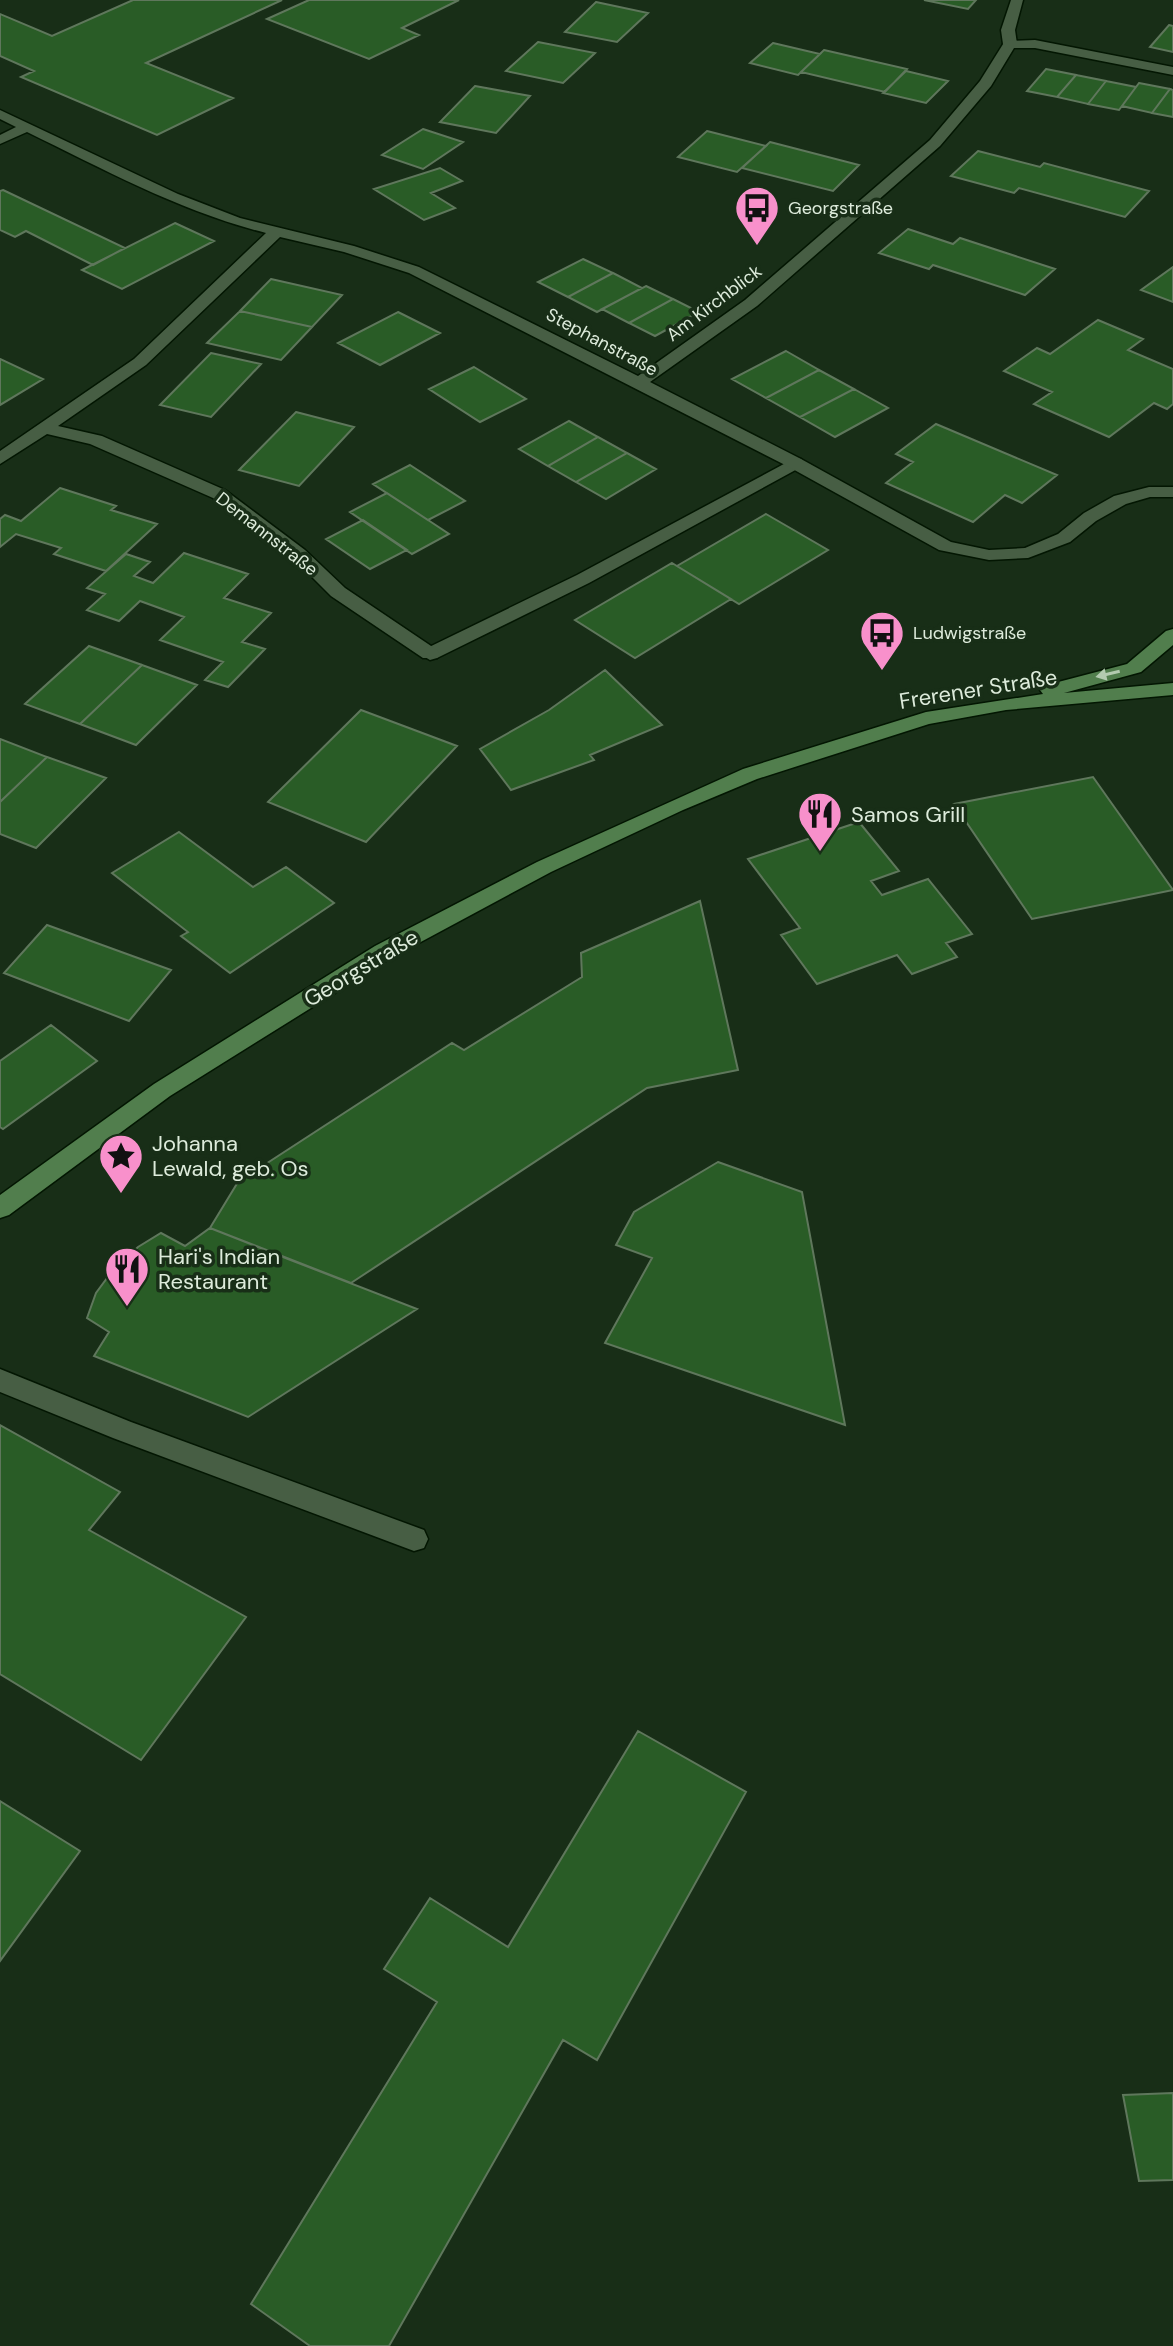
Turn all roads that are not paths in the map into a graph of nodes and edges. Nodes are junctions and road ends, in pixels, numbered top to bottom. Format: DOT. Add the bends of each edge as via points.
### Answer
graph roads {
  1 [pos="1017,0"];
  2 [pos="1010,44"];
  3 [pos="1173,71"];
  4 [pos="0,114"];
  5 [pos="27,127"];
  6 [pos="0,140"];
  7 [pos="276,232"];
  8 [pos="637,384"];
  9 [pos="44,428"];
  10 [pos="0,459"];
  11 [pos="795,463"];
  12 [pos="1173,492"];
  13 [pos="1173,635"];
  14 [pos="1173,689"];
  15 [pos="1006,704"];
  16 [pos="750,774"];
  17 [pos="0,1208"];
  18 [pos="0,1380"];
  19 [pos="414,1539"];
  1 -- 2 [label="street, Am Kirchblick" via="1008,30"];
  2 -- 3 [label="street" via="1035,44"];
  2 -- 8 [label="street, Am Kirchblick" via="986,83 935,143 751,303"];
  4 -- 5 [label="street, Stephanstraße"];
  5 -- 6 [label="street"];
  5 -- 7 [label="street, Stephanstraße" via="173,197"];
  7 -- 8 [label="street, Stephanstraße" via="414,270"];
  7 -- 9 [label="street" via="140,362"];
  8 -- 11 [label="street, Stephanstraße"];
  9 -- 10 [label="street"];
  9 -- 11 [label="street, Demannstraße" via="96,440 219,494 299,554 338,592 430,654 583,579"];
  11 -- 12 [label="street, Stephanstraße" via="945,546 989,555 1028,553 1064,538 1120,500"];
  13 -- 15 [label="main road, one-way" via="1134,668"];
  14 -- 15 [label="main road, Frerener Straße"];
  15 -- 16 [label="main road, Frerener Straße" via="926,718"];
  16 -- 17 [label="main road, Georgstraße" via="544,867 383,952 162,1090"];
  18 -- 19 [label="street"];
}
